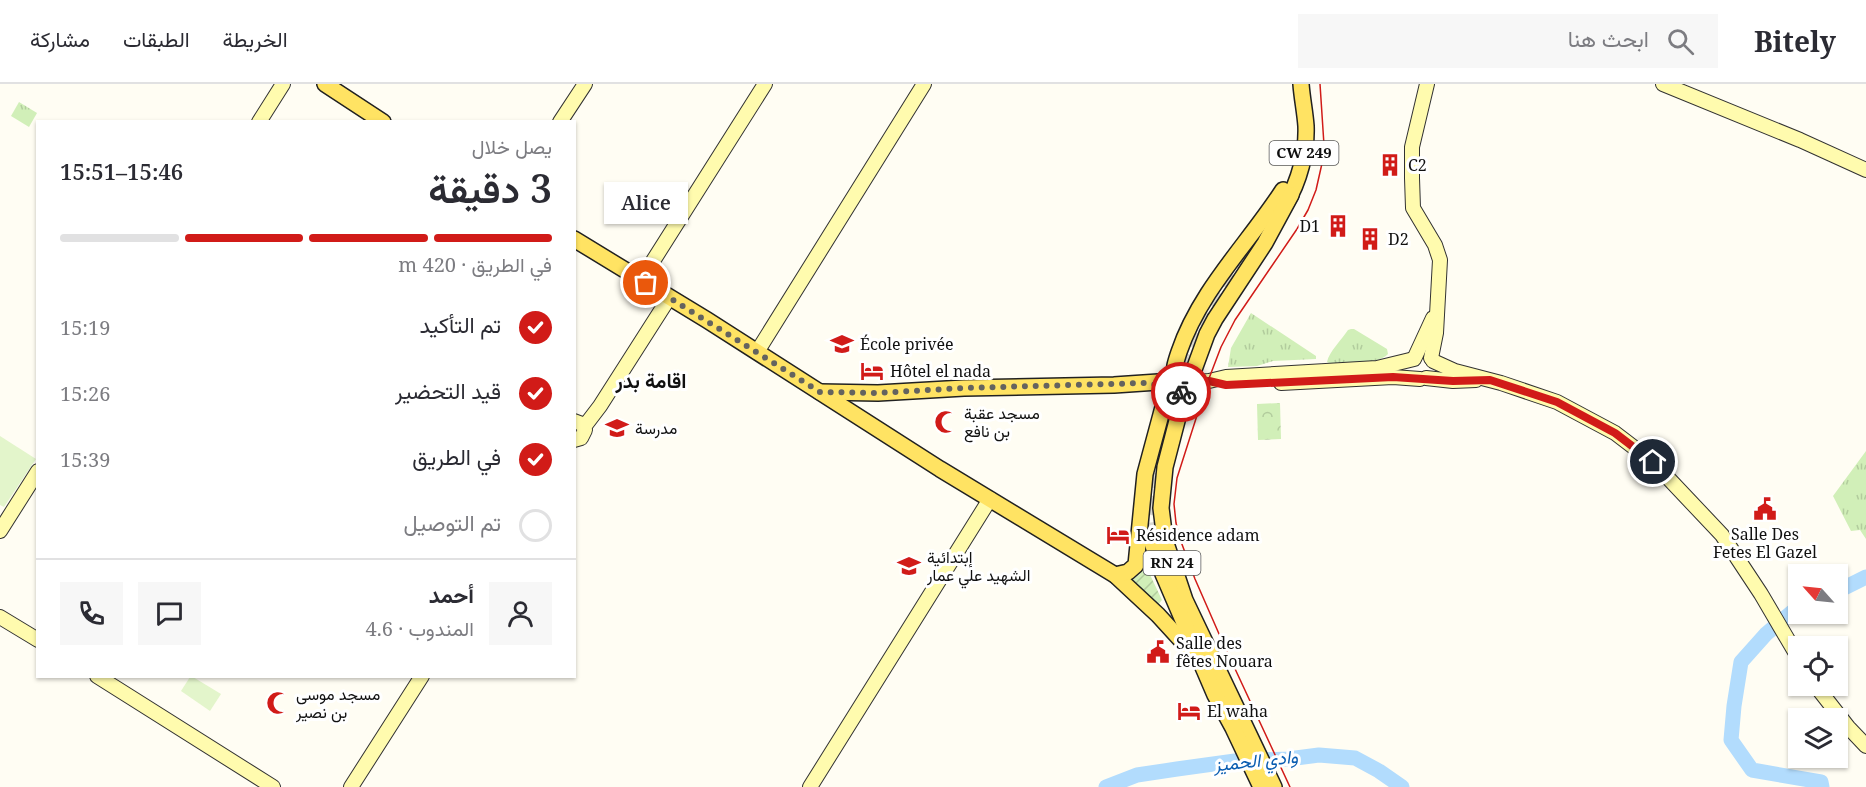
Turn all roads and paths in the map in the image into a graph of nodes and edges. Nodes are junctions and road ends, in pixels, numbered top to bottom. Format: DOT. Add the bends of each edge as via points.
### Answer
graph roads {
  1 [pos="283,84"];
  2 [pos="325,84"];
  3 [pos="585,84"];
  4 [pos="765,84"];
  5 [pos="924,84"];
  6 [pos="1292,84"];
  7 [pos="1301,84"];
  8 [pos="1427,84"];
  9 [pos="1663,84"];
  10 [pos="260,120"];
  11 [pos="380,120"];
  12 [pos="561,120"];
  13 [pos="1866,170"];
  14 [pos="1287,192"];
  15 [pos="1276,212"];
  16 [pos="576,240"];
  17 [pos="642,280"];
  18 [pos="667,296"];
  19 [pos="1437,307"];
  20 [pos="757,352"];
  21 [pos="1414,358"];
  22 [pos="1432,359"];
  23 [pos="1287,378"];
  24 [pos="1423,379"];
  25 [pos="1179,380"];
  26 [pos="1490,380"];
  27 [pos="1151,383"];
  28 [pos="820,392"];
  29 [pos="878,393"];
  30 [pos="860,398"];
  31 [pos="835,402"];
  32 [pos="1161,412"];
  33 [pos="861,420"];
  34 [pos="1178,420"];
  35 [pos="579,423"];
  36 [pos="576,440"];
  37 [pos="36,474"];
  38 [pos="990,499"];
  39 [pos="1141,519"];
  40 [pos="0,531"];
  41 [pos="1152,538"];
  42 [pos="1115,575"];
  43 [pos="0,617"];
  44 [pos="36,639"];
  45 [pos="1788,641"];
  46 [pos="1206,658"];
  47 [pos="100,678"];
  48 [pos="410,678"];
  49 [pos="421,678"];
  50 [pos="1824,696"];
  51 [pos="1240,728"];
  52 [pos="1866,746"];
  53 [pos="273,787"];
  54 [pos="342,787"];
  55 [pos="351,787"];
  56 [pos="810,787"];
  57 [pos="1261,787"];
  58 [pos="1275,787"];
  1 -- 10 [label="main road"];
  2 -- 11 [label="main road"];
  3 -- 12 [label="main road"];
  4 -- 17 [label="main road"];
  5 -- 20 [label="main road"];
  6 -- 14 [label="main road" via="1296,129"];
  7 -- 14 [label="main road, CW 249" via="1304,149 1300,170"];
  8 -- 19 [label="main road" via="1412,147 1412,196 1413,208 1440,260"];
  9 -- 13 [label="main road"];
  14 -- 15 [label="main road"];
  14 -- 25 [label="main road" via="1200,305 1185,335"];
  16 -- 17 [label="main road, RN 24"];
  17 -- 18 [label="main road, RN 24"];
  18 -- 20 [label="main road, RN 24"];
  18 -- 35 [label="main road" via="600,406"];
  19 -- 21 [label="main road"];
  19 -- 22 [label="main road"];
  20 -- 28 [label="main road, RN 24"];
  21 -- 22 [label="main road" via="1425,355"];
  21 -- 23 [label="main road" via="1377,368"];
  21 -- 24 [label="main road" via="1412,372"];
  22 -- 24 [label="main road" via="1434,371"];
  22 -- 26 [label="main road" via="1455,371"];
  23 -- 24 [label="main road"];
  23 -- 25 [label="main road" via="1226,385"];
  24 -- 26 [label="main road"];
  25 -- 27 [label="main road" via="1166,376"];
  25 -- 27 [label="main road" via="1160,389"];
  25 -- 32 [label="main road, RN 24"];
  25 -- 34 [label="main road, RN 24"];
  26 -- 45 [label="main road" via="1557,402 1615,433 1653,462 1722,535"];
  27 -- 29 [label="main road"];
  28 -- 29 [label="main road"];
  28 -- 31 [label="main road, RN 24"];
  29 -- 30 [label="main road"];
  30 -- 31 [label="main road"];
  30 -- 33 [label="main road" via="855,409"];
  31 -- 33 [label="main road, RN 24"];
  32 -- 34 [label="main road" via="1173,411"];
  32 -- 39 [label="main road, RN 24" via="1146,474"];
  33 -- 38 [label="main road, RN 24"];
  34 -- 46 [label="main road, RN 24" via="1165,467 1162,525"];
  35 -- 36 [label="main road" via="584,435"];
  37 -- 40 [label="main road"];
  38 -- 42 [label="main road, RN 24"];
  38 -- 56 [label="main road"];
  39 -- 42 [label="main road, RN 24" via="1136,565"];
  39 -- 46 [label="main road, RN 24" via="1156,573"];
  41 -- 46 [label="main road"];
  42 -- 46 [label="main road, RN 24"];
  43 -- 44 [label="main road"];
  46 -- 51 [label="main road, RN 24" via="1215,695"];
  47 -- 53 [label="main road"];
  48 -- 54 [label="main road"];
  49 -- 55 [label="main road"];
  50 -- 52 [label="main road"];
  51 -- 57 [label="main road, RN 24"];
  51 -- 58 [label="main road, RN 24"];
}
